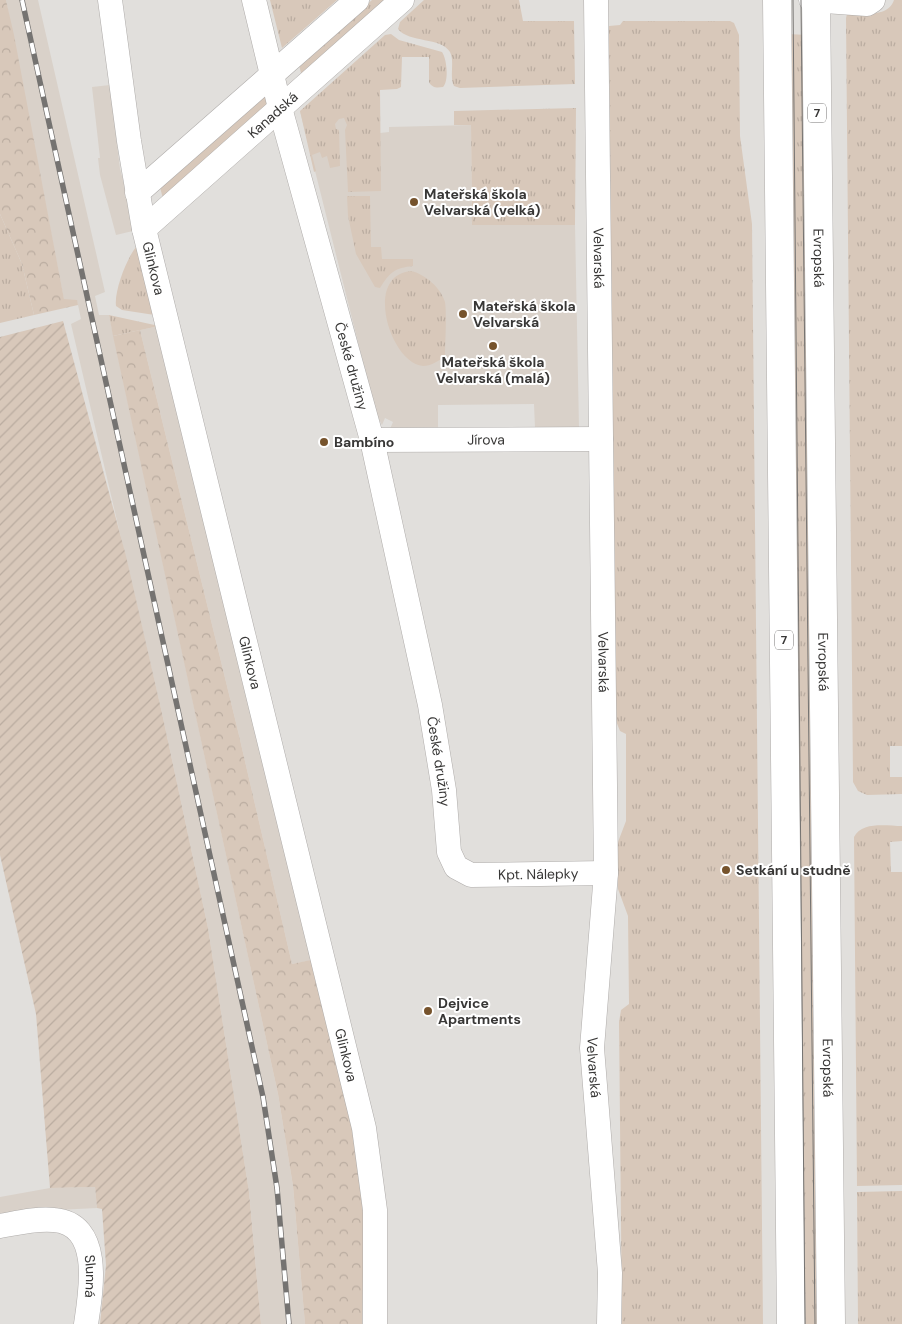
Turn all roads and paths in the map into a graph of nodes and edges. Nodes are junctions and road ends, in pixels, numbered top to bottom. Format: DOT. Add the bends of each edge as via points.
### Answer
graph roads {
  1 [pos="110,0"];
  2 [pos="254,0"];
  3 [pos="357,0"];
  4 [pos="402,0"];
  5 [pos="596,0"];
  6 [pos="777,0"];
  7 [pos="811,0"];
  8 [pos="816,0"];
  9 [pos="873,0"];
  10 [pos="272,74"];
  11 [pos="280,108"];
  12 [pos="137,193"];
  13 [pos="144,229"];
  14 [pos="372,440"];
  15 [pos="601,440"];
  16 [pos="606,873"];
  17 [pos="471,875"];
  18 [pos="0,1226"];
  19 [pos="86,1324"];
  20 [pos="375,1324"];
  21 [pos="609,1324"];
  22 [pos="790,1324"];
  23 [pos="831,1324"];
  1 -- 12 [label="street, Glinkova"];
  2 -- 10 [label="street, České družiny"];
  3 -- 10 [label="street"];
  4 -- 11 [label="street, Kanadská"];
  5 -- 15 [label="street, Velvarská"];
  6 -- 22 [label="main road, 7"];
  7 -- 8 [label="street"];
  8 -- 9 [label="street" via="867,4"];
  8 -- 23 [label="main road, Evropská / 7"];
  10 -- 11 [label="street, České družiny"];
  10 -- 12 [label="street"];
  11 -- 13 [label="street, Kanadská"];
  11 -- 14 [label="street, České družiny"];
  12 -- 13 [label="street, Glinkova"];
  13 -- 20 [label="street, Glinkova" via="364,1128 375,1210"];
  14 -- 15 [label="street, Jírova"];
  14 -- 17 [label="street, České družiny" via="430,706 444,790 449,852 456,867"];
  15 -- 16 [label="street, Velvarská"];
  16 -- 17 [label="street, Kpt. Nálepky"];
  16 -- 21 [label="street, Velvarská" via="592,1048 610,1273"];
  18 -- 19 [label="street, Slunná" via="52,1219 78,1231 85,1240 91,1262"];
}
